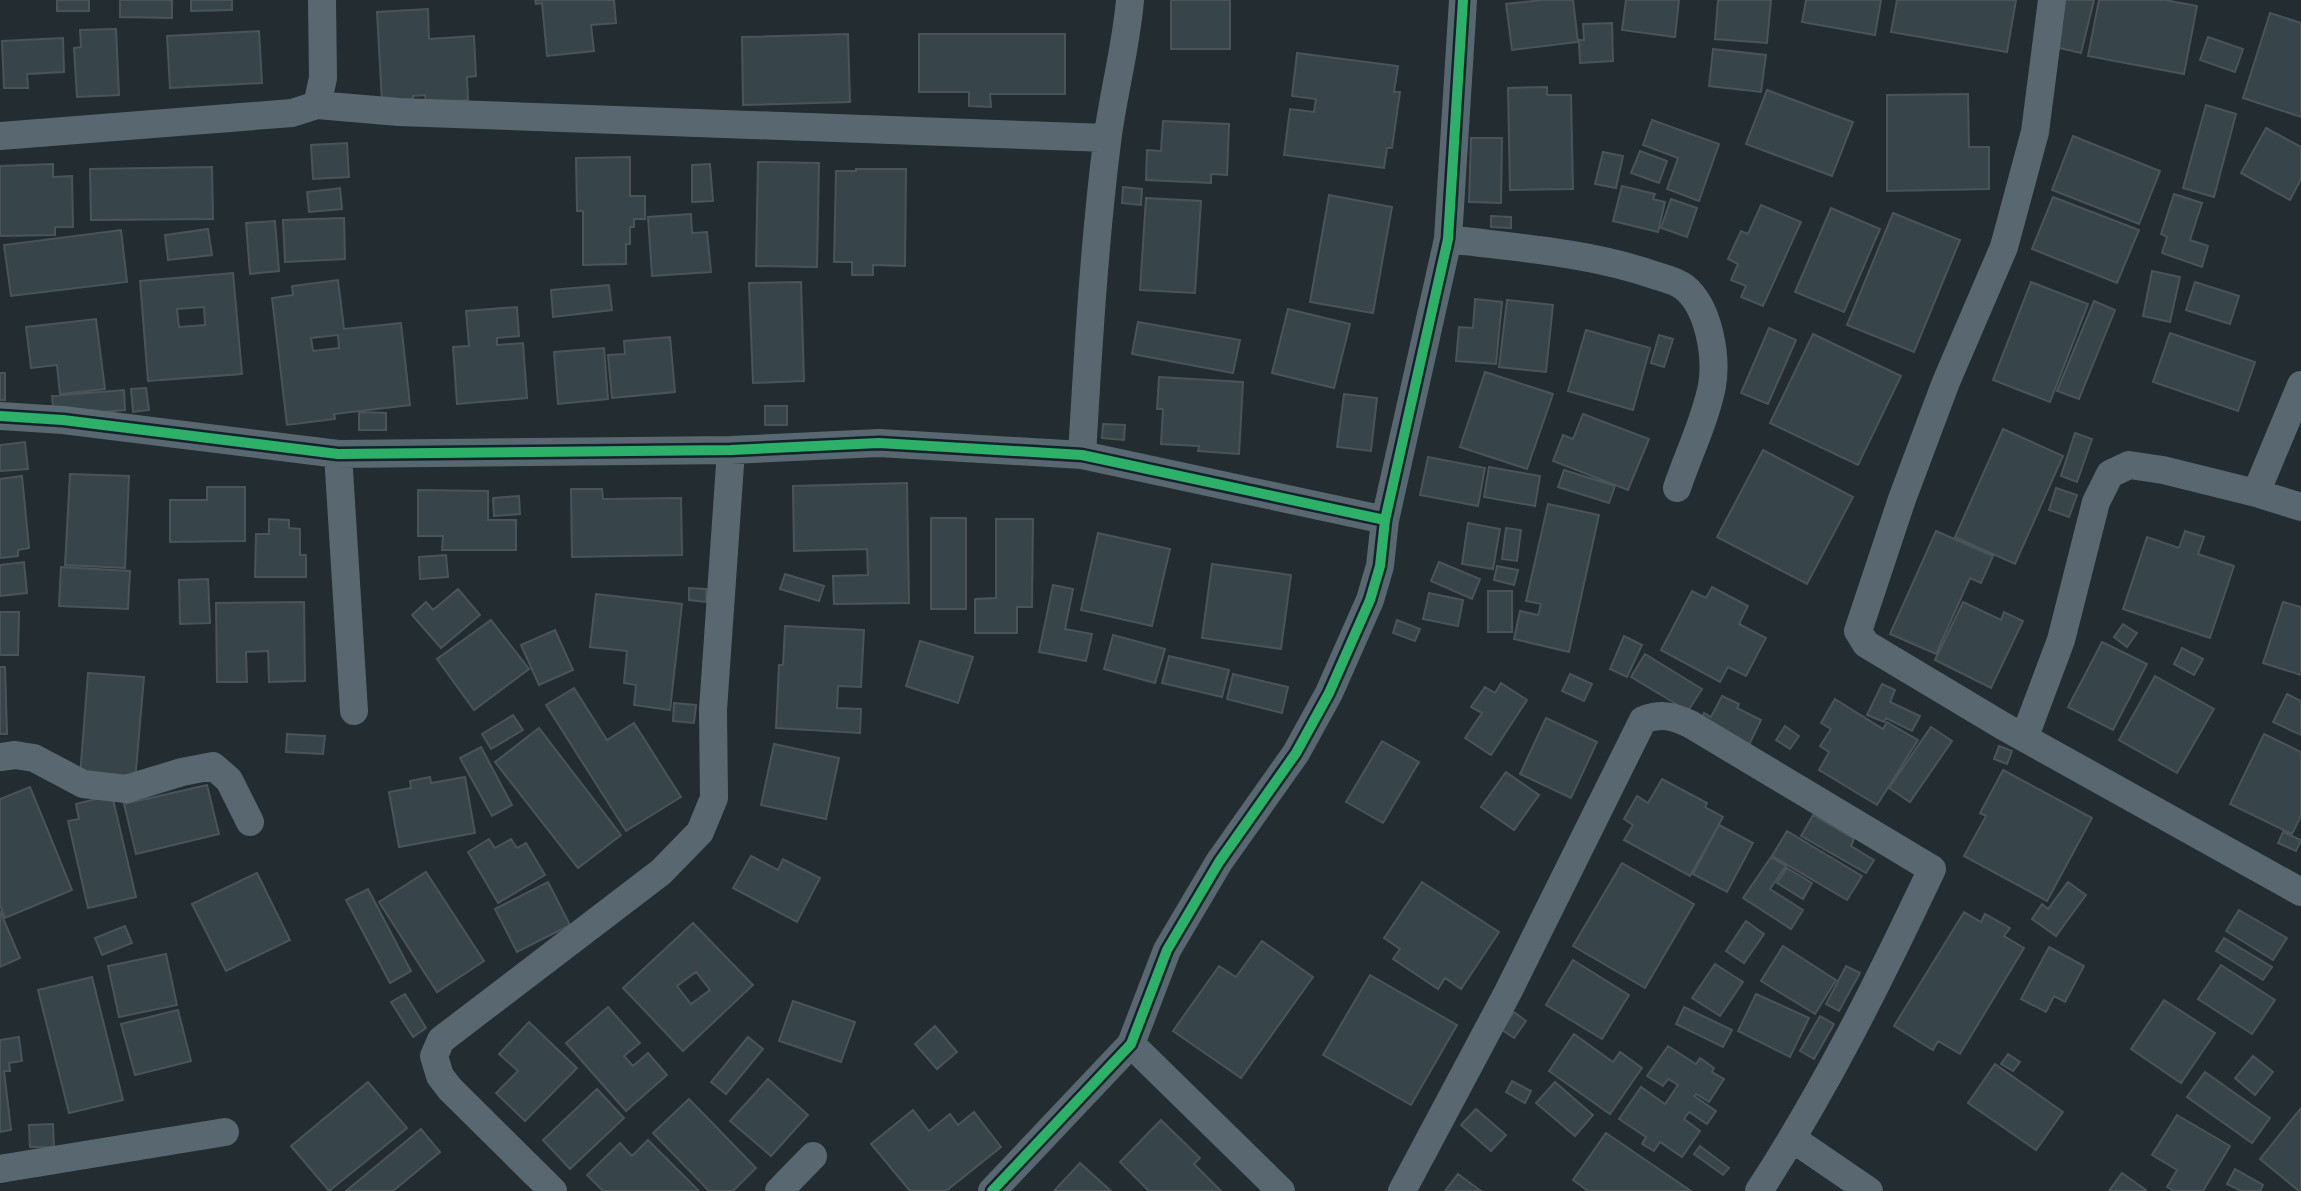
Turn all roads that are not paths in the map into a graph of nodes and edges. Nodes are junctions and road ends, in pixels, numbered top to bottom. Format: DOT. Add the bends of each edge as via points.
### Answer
graph roads {
  1 [pos="322,0"];
  2 [pos="1129,0"];
  3 [pos="1463,0"];
  4 [pos="2052,0"];
  5 [pos="317,105"];
  6 [pos="0,136"];
  7 [pos="1107,138"];
  8 [pos="1448,239"];
  9 [pos="2301,385"];
  10 [pos="0,416"];
  11 [pos="731,450"];
  12 [pos="338,454"];
  13 [pos="1082,456"];
  14 [pos="1677,488"];
  15 [pos="2256,493"];
  16 [pos="2301,507"];
  17 [pos="1385,520"];
  18 [pos="354,711"];
  19 [pos="2025,736"];
  20 [pos="0,757"];
  21 [pos="250,822"];
  22 [pos="2301,892"];
  23 [pos="1131,1044"];
  24 [pos="225,1132"];
  25 [pos="1793,1139"];
  26 [pos="813,1156"];
  27 [pos="0,1170"];
  28 [pos="554,1191"];
  29 [pos="779,1191"];
  30 [pos="992,1191"];
  31 [pos="1281,1191"];
  32 [pos="1402,1191"];
  33 [pos="1759,1191"];
  34 [pos="1869,1191"];
  1 -- 5 [label="street" via="323,78"];
  2 -- 7 [label="street" via="1127,37"];
  3 -- 8 [label="street"];
  4 -- 19 [label="street" via="2035,132 2004,247 1946,382 1858,631 1866,644"];
  5 -- 6 [label="street" via="292,113"];
  5 -- 7 [label="street" via="399,112"];
  7 -- 13 [label="street"];
  8 -- 14 [label="street" via="1594,257 1682,285 1706,321 1713,368 1712,386"];
  8 -- 17 [label="street"];
  9 -- 15 [label="street"];
  10 -- 12 [label="street"];
  11 -- 12 [label="street"];
  11 -- 13 [label="street" via="878,443"];
  11 -- 28 [label="street" via="713,710 713,798 700,832 661,872 441,1040 434,1056 440,1076 450,1088"];
  12 -- 18 [label="street"];
  13 -- 17 [label="street"];
  15 -- 16 [label="street"];
  15 -- 19 [label="street" via="2129,465 2110,474 2096,502 2061,640"];
  17 -- 23 [label="street" via="1380,566 1370,600 1329,693 1296,753 1219,862 1167,950"];
  19 -- 22 [label="street"];
  20 -- 21 [label="street" via="34,758 83,784 126,789 213,766 229,780"];
  23 -- 30 [label="street"];
  23 -- 31 [label="street"];
  24 -- 27 [label="street"];
  25 -- 32 [label="street" via="1869,1002 1933,869 1690,724 1670,715 1654,716 1643,720 1508,992"];
  25 -- 33 [label="street"];
  25 -- 34 [label="street"];
  26 -- 29 [label="street"];
}
